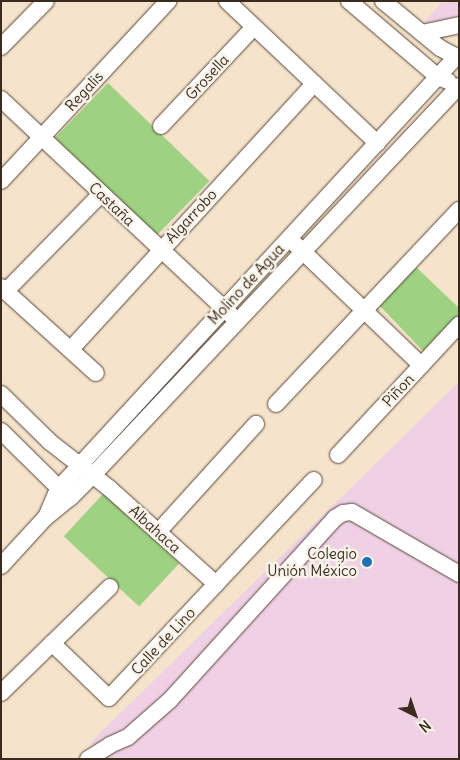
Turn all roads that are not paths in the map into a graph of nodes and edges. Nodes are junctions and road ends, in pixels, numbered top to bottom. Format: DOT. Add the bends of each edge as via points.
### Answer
graph roads {
  1 [pos="46,1"];
  2 [pos="168,1"];
  3 [pos="227,1"];
  4 [pos="349,1"];
  5 [pos="383,1"];
  6 [pos="459,25"];
  7 [pos="254,27"];
  8 [pos="422,33"];
  9 [pos="1,47"];
  10 [pos="458,58"];
  11 [pos="438,77"];
  12 [pos="314,84"];
  13 [pos="459,86"];
  14 [pos="1,99"];
  15 [pos="161,126"];
  16 [pos="42,137"];
  17 [pos="377,143"];
  18 [pos="1,181"];
  19 [pos="102,194"];
  20 [pos="459,210"];
  21 [pos="289,238"];
  22 [pos="160,249"];
  23 [pos="302,250"];
  24 [pos="4,289"];
  25 [pos="224,308"];
  26 [pos="363,310"];
  27 [pos="237,320"];
  28 [pos="459,325"];
  29 [pos="71,349"];
  30 [pos="421,366"];
  31 [pos="96,373"];
  32 [pos="1,394"];
  33 [pos="276,404"];
  34 [pos="256,424"];
  35 [pos="1,431"];
  36 [pos="338,456"];
  37 [pos="80,464"];
  38 [pos="93,475"];
  39 [pos="314,480"];
  40 [pos="64,494"];
  41 [pos="158,532"];
  42 [pos="3,560"];
  43 [pos="459,574"];
  44 [pos="216,584"];
  45 [pos="110,586"];
  46 [pos="52,643"];
  47 [pos="1,693"];
  48 [pos="88,759"];
  1 -- 9 [label="street"];
  2 -- 16 [label="street, Regalis"];
  3 -- 7 [label="street"];
  4 -- 11 [label="street"];
  5 -- 8 [label="street"];
  6 -- 8 [label="street"];
  7 -- 12 [label="street"];
  7 -- 15 [label="street, Grosella"];
  8 -- 10 [label="street"];
  10 -- 11 [label="street, Molino de Agua"];
  11 -- 13 [label="street"];
  11 -- 17 [label="street, Molino de Agua"];
  12 -- 17 [label="street"];
  12 -- 22 [label="street, Algarrobo"];
  13 -- 23 [label="street, Molino de Agua"];
  14 -- 16 [label="street, Castaña"];
  16 -- 18 [label="street, Regalis"];
  16 -- 19 [label="street, Castaña"];
  17 -- 21 [label="street, Molino de Agua"];
  19 -- 22 [label="street, Castaña"];
  19 -- 24 [label="street"];
  20 -- 26 [label="street"];
  21 -- 23 [label="street"];
  21 -- 25 [label="street, Molino de Agua"];
  22 -- 25 [label="street, Castaña"];
  22 -- 29 [label="street, Algarrobo"];
  23 -- 26 [label="street"];
  23 -- 27 [label="street, Molino de Agua"];
  24 -- 29 [label="street"];
  25 -- 27 [label="street, Castaña"];
  25 -- 37 [label="street, Molino de Agua"];
  26 -- 30 [label="street"];
  26 -- 33 [label="street"];
  27 -- 38 [label="street, Molino de Agua"];
  28 -- 30 [label="street, Piñon"];
  29 -- 31 [label="street"];
  30 -- 36 [label="street, Piñon"];
  32 -- 37 [label="street, Albahaca" via="50,442"];
  34 -- 41 [label="street"];
  35 -- 40 [label="street"];
  37 -- 38 [label="street, Albahaca"];
  37 -- 40 [label="street, Molino de Agua"];
  38 -- 40 [label="street, Molino de Agua"];
  38 -- 41 [label="street, Albahaca"];
  39 -- 44 [label="street"];
  40 -- 42 [label="street, Molino de Agua"];
  41 -- 44 [label="street, Albahaca"];
  43 -- 48 [label="street" via="352,512 343,513 170,700 128,737"];
  44 -- 46 [label="street, Calle de Lino" via="110,698"];
  45 -- 46 [label="street"];
  46 -- 47 [label="street"];
}
